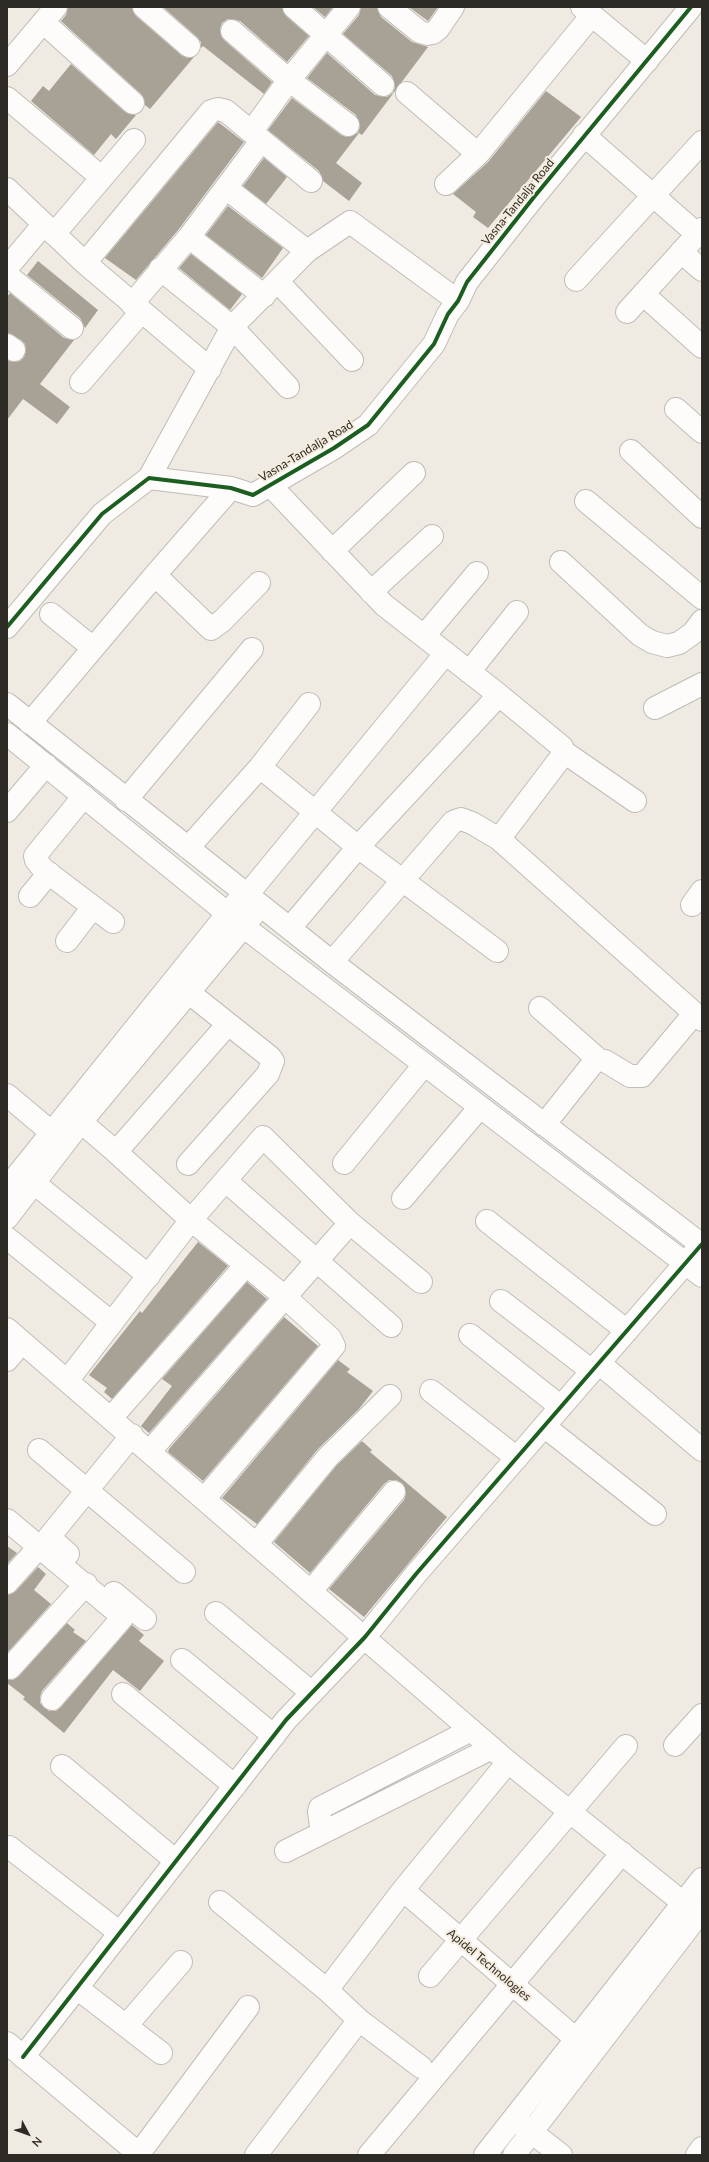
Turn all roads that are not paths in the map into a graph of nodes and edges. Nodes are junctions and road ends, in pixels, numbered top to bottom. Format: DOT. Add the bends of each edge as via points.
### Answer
graph roads {
  1 [pos="144,7"];
  2 [pos="294,7"];
  3 [pos="349,7"];
  4 [pos="389,7"];
  5 [pos="453,7"];
  6 [pos="683,10"];
  7 [pos="587,11"];
  8 [pos="49,15"];
  9 [pos="232,31"];
  10 [pos="326,34"];
  11 [pos="189,46"];
  12 [pos="647,61"];
  13 [pos="7,65"];
  14 [pos="289,80"];
  15 [pos="383,85"];
  16 [pos="407,93"];
  17 [pos="7,98"];
  18 [pos="133,102"];
  19 [pos="348,125"];
  20 [pos="584,135"];
  21 [pos="256,136"];
  22 [pos="134,140"];
  23 [pos="702,142"];
  24 [pos="478,154"];
  25 [pos="101,177"];
  26 [pos="311,181"];
  27 [pos="446,184"];
  28 [pos="226,188"];
  29 [pos="7,189"];
  30 [pos="652,195"];
  31 [pos="48,230"];
  32 [pos="700,232"];
  33 [pos="189,237"];
  34 [pos="307,251"];
  35 [pos="681,252"];
  36 [pos="85,262"];
  37 [pos="7,268"];
  38 [pos="160,269"];
  39 [pos="702,270"];
  40 [pos="7,275"];
  41 [pos="576,280"];
  42 [pos="271,289"];
  43 [pos="643,294"];
  44 [pos="458,301"];
  45 [pos="137,308"];
  46 [pos="627,312"];
  47 [pos="232,327"];
  48 [pos="72,328"];
  49 [pos="702,347"];
  50 [pos="352,360"];
  51 [pos="210,369"];
  52 [pos="81,382"];
  53 [pos="288,387"];
  54 [pos="676,409"];
  55 [pos="702,432"];
  56 [pos="630,451"];
  57 [pos="414,473"];
  58 [pos="149,478"];
  59 [pos="270,485"];
  60 [pos="232,488"];
  61 [pos="586,501"];
  62 [pos="702,517"];
  63 [pos="432,536"];
  64 [pos="332,551"];
  65 [pos="561,562"];
  66 [pos="477,573"];
  67 [pos="155,575"];
  68 [pos="258,583"];
  69 [pos="371,592"];
  70 [pos="702,598"];
  71 [pos="517,612"];
  72 [pos="51,614"];
  73 [pos="702,621"];
  74 [pos="7,627"];
  75 [pos="424,636"];
  76 [pos="93,648"];
  77 [pos="252,650"];
  78 [pos="446,653"];
  79 [pos="470,672"];
  80 [pos="702,684"];
  81 [pos="499,695"];
  82 [pos="7,704"];
  83 [pos="309,704"];
  84 [pos="655,708"];
  85 [pos="30,723"];
  86 [pos="7,734"];
  87 [pos="564,752"];
  88 [pos="46,765"];
  89 [pos="260,767"];
  90 [pos="84,796"];
  91 [pos="126,800"];
  92 [pos="635,801"];
  93 [pos="7,811"];
  94 [pos="316,812"];
  95 [pos="499,839"];
  96 [pos="358,847"];
  97 [pos="188,848"];
  98 [pos="49,873"];
  99 [pos="402,881"];
  100 [pos="30,896"];
  101 [pos="250,898"];
  102 [pos="93,907"];
  103 [pos="236,920"];
  104 [pos="114,922"];
  105 [pos="290,928"];
  106 [pos="67,941"];
  107 [pos="497,951"];
  108 [pos="332,962"];
  109 [pos="182,987"];
  110 [pos="540,1008"];
  111 [pos="698,1017"];
  112 [pos="228,1024"];
  113 [pos="599,1060"];
  114 [pos="424,1065"];
  115 [pos="7,1095"];
  116 [pos="480,1107"];
  117 [pos="81,1122"];
  118 [pos="544,1125"];
  119 [pos="51,1132"];
  120 [pos="116,1152"];
  121 [pos="344,1163"];
  122 [pos="188,1164"];
  123 [pos="226,1180"];
  124 [pos="34,1183"];
  125 [pos="7,1188"];
  126 [pos="403,1198"];
  127 [pos="7,1218"];
  128 [pos="191,1220"];
  129 [pos="488,1221"];
  130 [pos="350,1223"];
  131 [pos="7,1238"];
  132 [pos="702,1245"];
  133 [pos="318,1260"];
  134 [pos="246,1265"];
  135 [pos="694,1270"];
  136 [pos="149,1276"];
  137 [pos="421,1282"];
  138 [pos="285,1297"];
  139 [pos="501,1300"];
  140 [pos="112,1323"];
  141 [pos="391,1326"];
  142 [pos="627,1331"];
  143 [pos="470,1335"];
  144 [pos="15,1336"];
  145 [pos="7,1360"];
  146 [pos="595,1367"];
  147 [pos="67,1381"];
  148 [pos="432,1391"];
  149 [pos="390,1396"];
  150 [pos="561,1407"];
  151 [pos="111,1418"];
  152 [pos="544,1426"];
  153 [pos="132,1435"];
  154 [pos="39,1450"];
  155 [pos="702,1450"];
  156 [pos="150,1451"];
  157 [pos="517,1458"];
  158 [pos="86,1491"];
  159 [pos="394,1492"];
  160 [pos="205,1498"];
  161 [pos="655,1514"];
  162 [pos="7,1520"];
  163 [pos="257,1543"];
  164 [pos="40,1546"];
  165 [pos="184,1572"];
  166 [pos="7,1583"];
  167 [pos="86,1584"];
  168 [pos="311,1591"];
  169 [pos="216,1613"];
  170 [pos="145,1619"];
  171 [pos="365,1637"];
  172 [pos="182,1660"];
  173 [pos="10,1668"];
  174 [pos="312,1693"];
  175 [pos="123,1694"];
  176 [pos="52,1699"];
  177 [pos="702,1715"];
  178 [pos="471,1730"];
  179 [pos="274,1736"];
  180 [pos="675,1745"];
  181 [pos="626,1746"];
  182 [pos="492,1748"];
  183 [pos="508,1762"];
  184 [pos="62,1766"];
  185 [pos="235,1786"];
  186 [pos="569,1811"];
  187 [pos="322,1833"];
  188 [pos="9,1847"];
  189 [pos="286,1851"];
  190 [pos="622,1853"];
  191 [pos="176,1861"];
  192 [pos="702,1880"];
  193 [pos="403,1890"];
  194 [pos="220,1902"];
  195 [pos="695,1909"];
  196 [pos="120,1933"];
  197 [pos="460,1940"];
  198 [pos="182,1962"];
  199 [pos="430,1976"];
  200 [pos="512,1984"];
  201 [pos="77,1988"];
  202 [pos="327,1990"];
  203 [pos="248,2007"];
  204 [pos="359,2020"];
  205 [pos="126,2026"];
  206 [pos="576,2039"];
  207 [pos="15,2050"];
  208 [pos="161,2053"];
  209 [pos="421,2067"];
  210 [pos="514,2118"];
  211 [pos="530,2133"];
  212 [pos="702,2148"];
  213 [pos="139,2155"];
  214 [pos="256,2155"];
  215 [pos="369,2155"];
  216 [pos="485,2155"];
  217 [pos="514,2155"];
  218 [pos="561,2155"];
  219 [pos="697,2155"];
  1 -- 11 [label="street"];
  2 -- 10 [label="street"];
  3 -- 10 [label="street"];
  4 -- 5 [label="street" via="420,32 427,34 438,28"];
  6 -- 12 [label="street, Vasna-Tandalja Road"];
  7 -- 12 [label="street"];
  7 -- 24 [label="street"];
  8 -- 13 [label="street"];
  8 -- 18 [label="street"];
  9 -- 14 [label="street"];
  10 -- 14 [label="street"];
  10 -- 15 [label="street"];
  12 -- 20 [label="street, Vasna-Tandalja Road"];
  14 -- 19 [label="street"];
  14 -- 21 [label="street"];
  16 -- 24 [label="street"];
  17 -- 25 [label="street"];
  20 -- 30 [label="street"];
  20 -- 44 [label="street, Vasna-Tandalja Road" via="467,282"];
  21 -- 26 [label="street"];
  21 -- 28 [label="street"];
  21 -- 36 [label="street" via="226,111 211,111"];
  22 -- 25 [label="street"];
  23 -- 30 [label="street"];
  24 -- 27 [label="street"];
  25 -- 31 [label="street"];
  28 -- 33 [label="street"];
  28 -- 34 [label="street"];
  29 -- 31 [label="street"];
  30 -- 32 [label="street"];
  30 -- 41 [label="street"];
  31 -- 36 [label="street"];
  31 -- 37 [label="street"];
  32 -- 35 [label="street"];
  33 -- 38 [label="street"];
  33 -- 42 [label="street"];
  34 -- 42 [label="street"];
  34 -- 44 [label="street" via="350,222"];
  35 -- 39 [label="street"];
  35 -- 43 [label="street"];
  36 -- 45 [label="street"];
  38 -- 45 [label="street"];
  38 -- 47 [label="street"];
  40 -- 48 [label="street"];
  42 -- 47 [label="street"];
  42 -- 50 [label="street"];
  43 -- 46 [label="street"];
  43 -- 49 [label="street"];
  44 -- 59 [label="street, Vasna-Tandalja Road" via="448,314 434,344 368,425"];
  45 -- 51 [label="street"];
  45 -- 52 [label="street"];
  47 -- 51 [label="street"];
  47 -- 53 [label="street"];
  51 -- 58 [label="street"];
  54 -- 55 [label="street"];
  56 -- 62 [label="street"];
  57 -- 64 [label="street"];
  58 -- 60 [label="street, Vasna-Tandalja Road"];
  58 -- 74 [label="street" via="102,514"];
  59 -- 60 [label="street, Vasna-Tandalja Road" via="253,495"];
  59 -- 64 [label="street"];
  60 -- 67 [label="street"];
  61 -- 70 [label="street"];
  63 -- 69 [label="street"];
  64 -- 69 [label="street"];
  65 -- 73 [label="street" via="640,635 652,642 667,646 679,643"];
  66 -- 75 [label="street"];
  67 -- 68 [label="street" via="211,629"];
  67 -- 76 [label="street"];
  69 -- 75 [label="street"];
  71 -- 79 [label="street"];
  72 -- 76 [label="street"];
  75 -- 78 [label="street"];
  76 -- 85 [label="street"];
  77 -- 91 [label="street"];
  78 -- 79 [label="street"];
  78 -- 94 [label="street"];
  79 -- 81 [label="street"];
  80 -- 84 [label="street"];
  81 -- 87 [label="street" via="557,742"];
  81 -- 96 [label="street"];
  82 -- 85 [label="street"];
  83 -- 89 [label="street"];
  85 -- 91 [label="street"];
  86 -- 88 [label="street"];
  87 -- 92 [label="street"];
  87 -- 95 [label="street"];
  88 -- 90 [label="street"];
  88 -- 93 [label="street"];
  89 -- 94 [label="street"];
  89 -- 97 [label="street"];
  90 -- 98 [label="street" via="35,856 39,865"];
  90 -- 103 [label="street"];
  91 -- 97 [label="street"];
  94 -- 96 [label="street"];
  94 -- 101 [label="street"];
  95 -- 99 [label="street" via="472,823 461,819 453,822"];
  95 -- 111 [label="street"];
  96 -- 99 [label="street"];
  96 -- 105 [label="street"];
  97 -- 101 [label="street"];
  98 -- 100 [label="street"];
  98 -- 102 [label="street"];
  99 -- 107 [label="street"];
  99 -- 108 [label="street"];
  101 -- 103 [label="street"];
  101 -- 105 [label="street"];
  102 -- 104 [label="street"];
  102 -- 106 [label="street"];
  103 -- 109 [label="street"];
  103 -- 114 [label="street"];
  105 -- 108 [label="street"];
  108 -- 118 [label="street"];
  109 -- 112 [label="street"];
  109 -- 117 [label="street"];
  109 -- 119 [label="street"];
  110 -- 113 [label="street"];
  111 -- 113 [label="street" via="642,1076 630,1076"];
  112 -- 120 [label="street"];
  112 -- 122 [label="street" via="270,1057 271,1067"];
  113 -- 118 [label="street" via="591,1065"];
  114 -- 116 [label="street"];
  114 -- 121 [label="street"];
  115 -- 119 [label="street"];
  116 -- 126 [label="street"];
  116 -- 135 [label="street"];
  117 -- 120 [label="street"];
  117 -- 124 [label="street"];
  118 -- 132 [label="street"];
  119 -- 125 [label="street"];
  120 -- 128 [label="street"];
  123 -- 128 [label="street"];
  123 -- 130 [label="street" via="263,1137"];
  123 -- 133 [label="street"];
  124 -- 127 [label="street"];
  124 -- 136 [label="street"];
  128 -- 134 [label="street"];
  128 -- 136 [label="street"];
  129 -- 142 [label="street"];
  130 -- 133 [label="street"];
  130 -- 137 [label="street"];
  131 -- 140 [label="street"];
  132 -- 135 [label="street"];
  133 -- 138 [label="street"];
  133 -- 141 [label="street"];
  134 -- 138 [label="street"];
  134 -- 151 [label="street"];
  135 -- 142 [label="street"];
  136 -- 140 [label="street"];
  138 -- 156 [label="street"];
  138 -- 160 [label="street" via="330,1338 334,1346"];
  139 -- 146 [label="street"];
  140 -- 147 [label="street"];
  142 -- 146 [label="street"];
  143 -- 150 [label="street"];
  144 -- 145 [label="street"];
  144 -- 147 [label="street"];
  146 -- 150 [label="street"];
  146 -- 155 [label="street"];
  147 -- 151 [label="street"];
  148 -- 157 [label="street"];
  149 -- 163 [label="street" via="328,1457"];
  150 -- 152 [label="street"];
  151 -- 153 [label="street"];
  152 -- 157 [label="street"];
  152 -- 161 [label="street"];
  153 -- 156 [label="street"];
  153 -- 158 [label="street"];
  154 -- 158 [label="street"];
  156 -- 160 [label="street"];
  157 -- 171 [label="street"];
  158 -- 165 [label="street"];
  158 -- 170 [label="street" via="49,1537"];
  159 -- 168 [label="street"];
  160 -- 163 [label="street"];
  162 -- 164 [label="street"];
  163 -- 168 [label="street"];
  164 -- 166 [label="street"];
  164 -- 167 [label="street"];
  167 -- 173 [label="street"];
  167 -- 176 [label="street" via="123,1617"];
  168 -- 171 [label="street"];
  169 -- 174 [label="street"];
  171 -- 174 [label="street"];
  171 -- 178 [label="street"];
  172 -- 179 [label="street"];
  174 -- 179 [label="street"];
  175 -- 185 [label="street"];
  177 -- 180 [label="street"];
  178 -- 182 [label="street"];
  178 -- 187 [label="street" via="320,1808"];
  179 -- 185 [label="street"];
  181 -- 186 [label="street"];
  182 -- 183 [label="street"];
  182 -- 187 [label="street"];
  183 -- 186 [label="street"];
  183 -- 193 [label="street"];
  184 -- 191 [label="street"];
  185 -- 191 [label="street"];
  186 -- 190 [label="street"];
  186 -- 197 [label="street"];
  187 -- 189 [label="street"];
  188 -- 196 [label="street"];
  190 -- 195 [label="street"];
  190 -- 200 [label="street"];
  191 -- 196 [label="street"];
  192 -- 195 [label="street"];
  193 -- 197 [label="street, Apidel Technologies"];
  193 -- 202 [label="street"];
  194 -- 202 [label="street"];
  195 -- 206 [label="street"];
  195 -- 211 [label="street"];
  196 -- 201 [label="street"];
  197 -- 199 [label="street"];
  197 -- 200 [label="street, Apidel Technologies"];
  198 -- 205 [label="street"];
  200 -- 206 [label="street, Apidel Technologies"];
  200 -- 215 [label="street"];
  201 -- 205 [label="street"];
  201 -- 207 [label="street"];
  202 -- 204 [label="street"];
  203 -- 213 [label="street"];
  204 -- 209 [label="street"];
  204 -- 214 [label="street"];
  205 -- 208 [label="street"];
  206 -- 210 [label="street"];
  207 -- 213 [label="street"];
  210 -- 211 [label="street"];
  210 -- 216 [label="street"];
  211 -- 217 [label="street"];
  211 -- 218 [label="street"];
  212 -- 219 [label="street"];
}
